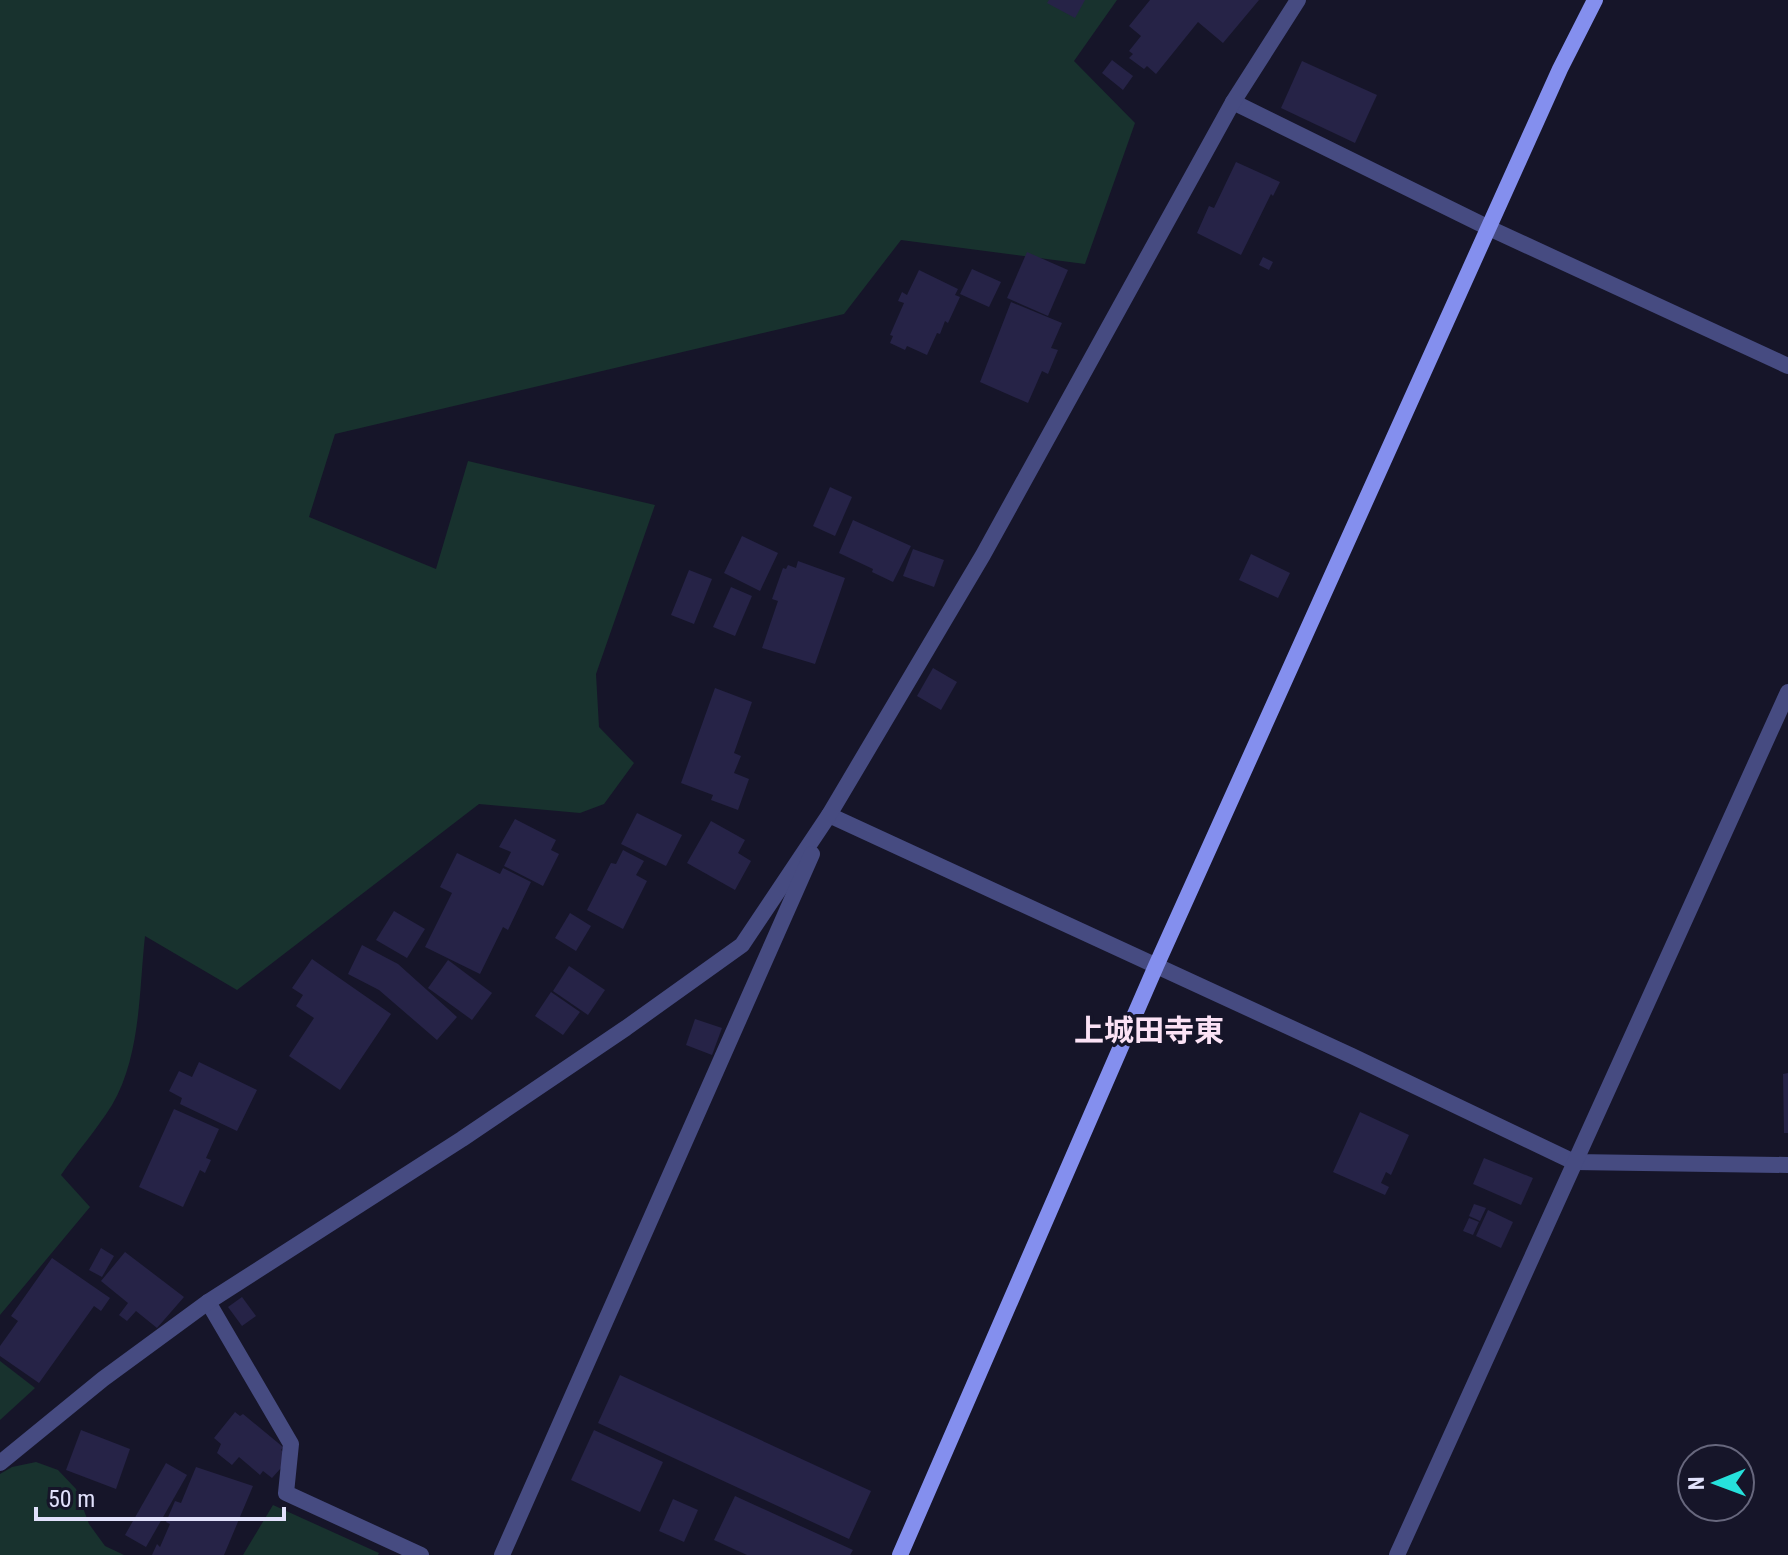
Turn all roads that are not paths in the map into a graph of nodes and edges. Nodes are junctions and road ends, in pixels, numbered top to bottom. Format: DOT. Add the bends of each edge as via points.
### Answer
graph roads {
  1 [pos="1298,0"];
  2 [pos="1595,0"];
  3 [pos="1233,102"];
  4 [pos="1489,228"];
  5 [pos="1788,366"];
  6 [pos="1788,692"];
  7 [pos="829,815"];
  8 [pos="1156,966"];
  9 [pos="1574,1162"];
  10 [pos="1788,1165"];
  11 [pos="208,1302"];
  12 [pos="0,1463"];
  13 [pos="421,1555"];
  14 [pos="502,1555"];
  15 [pos="900,1555"];
  16 [pos="1397,1555"];
  1 -- 3 [label="street"];
  2 -- 4 [label="street"];
  3 -- 4 [label="street"];
  3 -- 7 [label="street" via="983,555"];
  4 -- 5 [label="street"];
  4 -- 8 [label="street"];
  6 -- 9 [label="street"];
  7 -- 8 [label="street"];
  7 -- 11 [label="street" via="742,945 462,1139"];
  7 -- 14 [label="street"];
  8 -- 9 [label="street"];
  8 -- 15 [label="street"];
  9 -- 10 [label="street"];
  9 -- 16 [label="street"];
  11 -- 12 [label="street"];
  11 -- 13 [label="street" via="291,1444 286,1493"];
}
